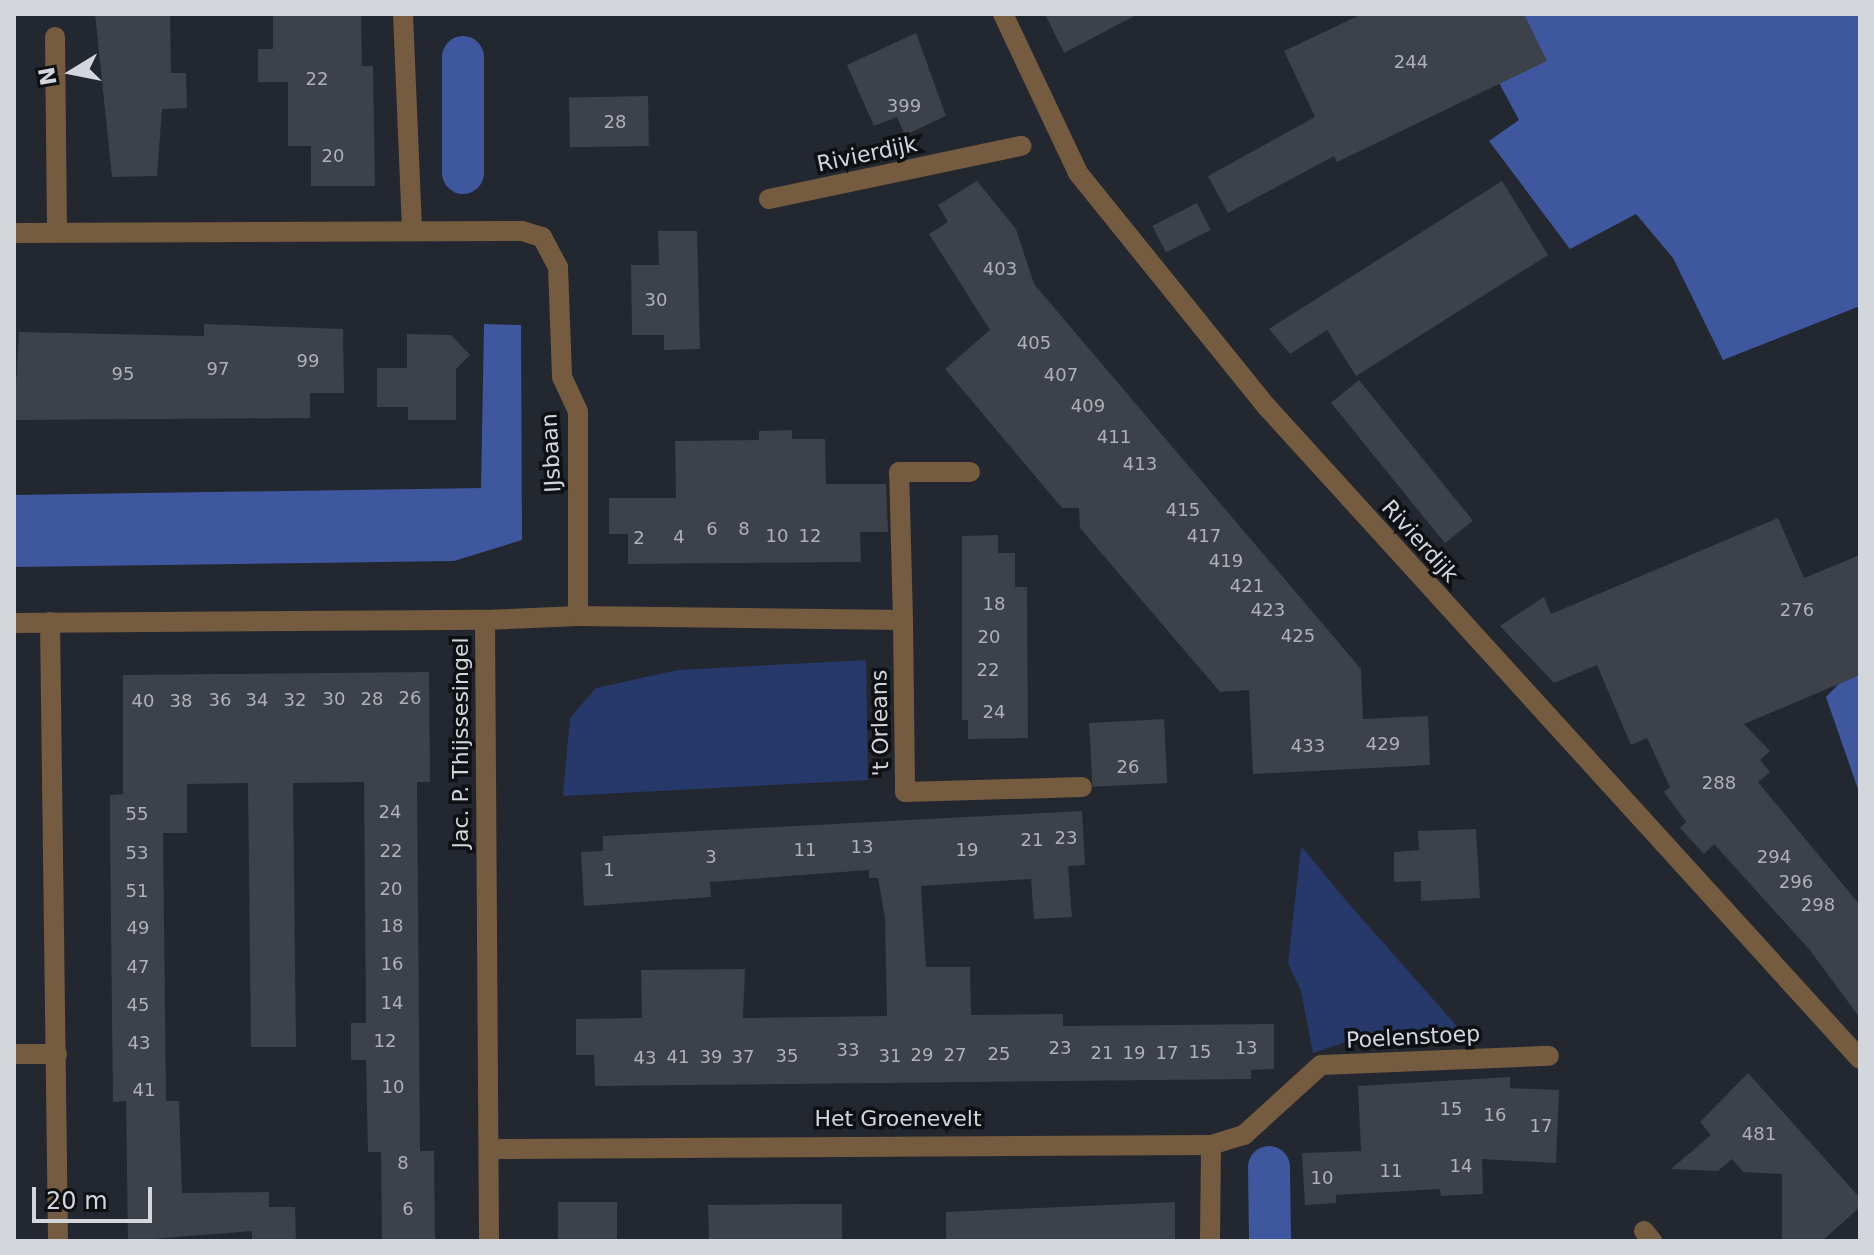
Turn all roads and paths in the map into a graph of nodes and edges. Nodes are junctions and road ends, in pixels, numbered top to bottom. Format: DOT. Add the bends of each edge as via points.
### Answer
graph roads {
  1 [pos="403,14"];
  2 [pos="1003,14"];
  3 [pos="55,37"];
  4 [pos="1021,146"];
  5 [pos="769,199"];
  6 [pos="412,230"];
  7 [pos="57,232"];
  8 [pos="14,233"];
  9 [pos="970,472"];
  10 [pos="578,616"];
  11 [pos="485,620"];
  12 [pos="903,620"];
  13 [pos="50,622"];
  14 [pos="14,623"];
  15 [pos="1082,787"];
  16 [pos="14,1054"];
  17 [pos="57,1054"];
  18 [pos="1549,1056"];
  19 [pos="1860,1059"];
  20 [pos="1211,1145"];
  21 [pos="489,1149"];
  22 [pos="58,1241"];
  23 [pos="489,1241"];
  24 [pos="1210,1241"];
  1 -- 6 [label="street"];
  2 -- 19 [label="street, Rivierdijk" via="1078,173 1267,407"];
  3 -- 7 [label="street"];
  4 -- 5 [label="street, Rivierdijk"];
  6 -- 7 [label="street, IJsbaan"];
  6 -- 10 [label="street, IJsbaan" via="522,231 554,249 562,377 578,412"];
  7 -- 8 [label="street, IJsbaan"];
  9 -- 12 [label="street, 't Orleans" via="899,472"];
  10 -- 11 [label="street"];
  10 -- 12 [label="street"];
  11 -- 13 [label="street, Jac. P. Thijssesingel"];
  11 -- 21 [label="street, Jac. P. Thijssesingel"];
  12 -- 15 [label="street, 't Orleans" via="905,792"];
  13 -- 14 [label="street, Jac. P. Thijssesingel"];
  13 -- 17 [label="street"];
  16 -- 17 [label="street"];
  17 -- 22 [label="street"];
  18 -- 20 [label="street, Poelenstoep" via="1321,1065 1244,1135"];
  20 -- 21 [label="street, Het Groenevelt"];
  20 -- 24 [label="street"];
  21 -- 23 [label="street, Jac. P. Thijssesingel"];
}
